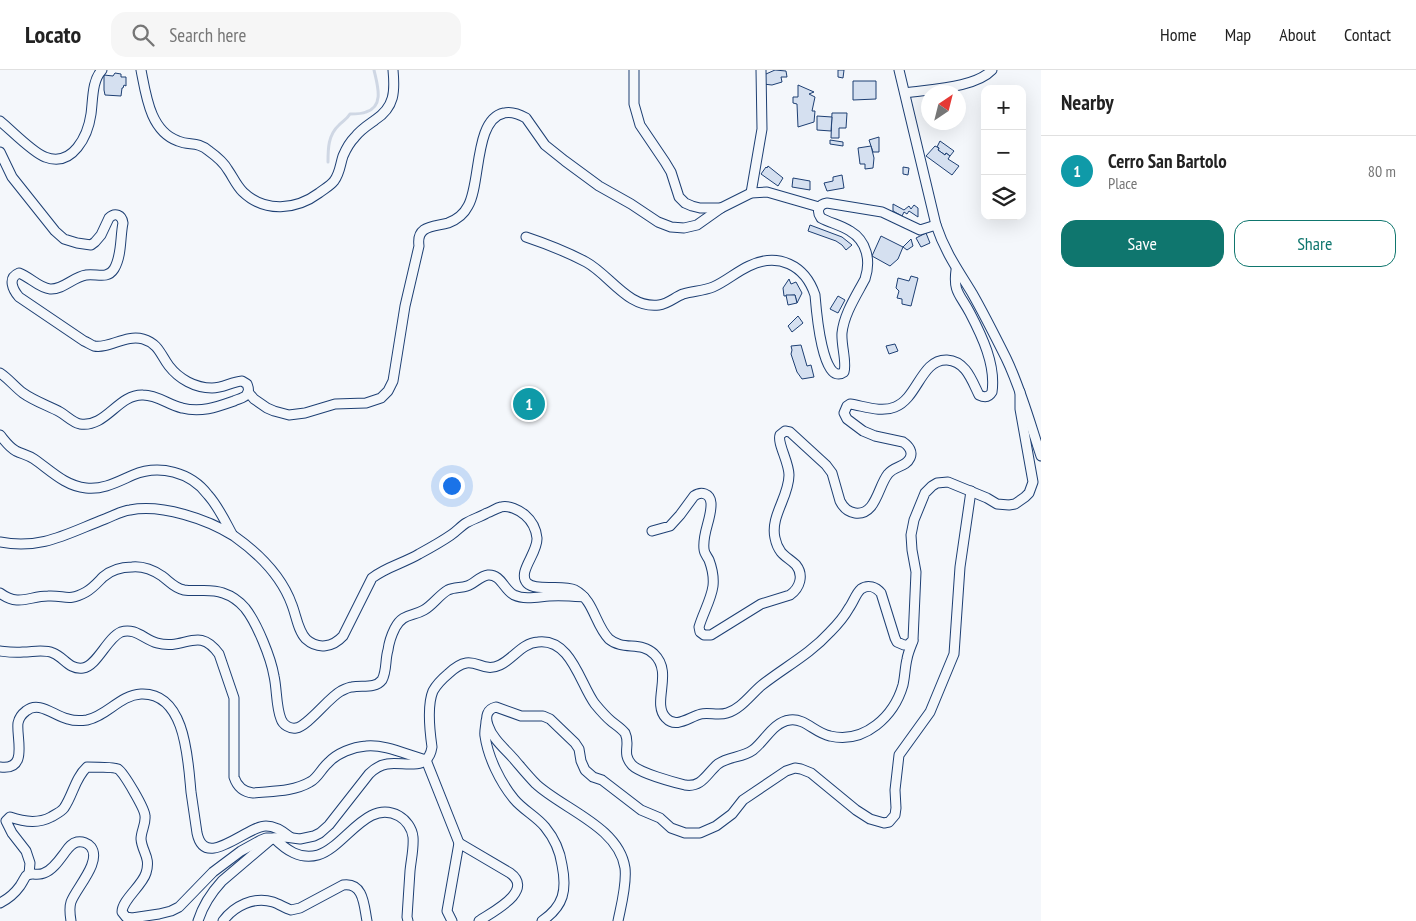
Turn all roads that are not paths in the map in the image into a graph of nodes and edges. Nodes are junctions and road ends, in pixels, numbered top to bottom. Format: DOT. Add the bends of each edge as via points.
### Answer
graph roads {
  1 [pos="102,70"];
  2 [pos="141,70"];
  3 [pos="393,70"];
  4 [pos="634,70"];
  5 [pos="761,70"];
  6 [pos="899,70"];
  7 [pos="992,70"];
  8 [pos="905,93"];
  9 [pos="0,121"];
  10 [pos="0,152"];
  11 [pos="751,193"];
  12 [pos="819,207"];
  13 [pos="722,208"];
  14 [pos="936,225"];
  15 [pos="526,237"];
  16 [pos="956,270"];
  17 [pos="0,374"];
  18 [pos="248,392"];
  19 [pos="1020,392"];
  20 [pos="0,435"];
  21 [pos="1041,456"];
  22 [pos="971,490"];
  23 [pos="652,531"];
  24 [pos="234,536"];
  25 [pos="0,542"];
  26 [pos="0,593"];
  27 [pos="584,597"];
  28 [pos="913,640"];
  29 [pos="0,651"];
  30 [pos="486,721"];
  31 [pos="426,760"];
  32 [pos="0,767"];
  33 [pos="274,838"];
  34 [pos="293,839"];
  35 [pos="459,843"];
  36 [pos="29,874"];
  37 [pos="0,903"];
  38 [pos="71,921"];
  39 [pos="198,921"];
  40 [pos="223,921"];
  41 [pos="367,921"];
  42 [pos="408,921"];
  43 [pos="452,921"];
  44 [pos="479,921"];
  45 [pos="542,921"];
  46 [pos="618,921"];
  1 -- 9 [label="street" via="96,78 90,123 76,151 66,157 50,159 40,155"];
  2 -- 3 [label="street" via="152,113 163,132 182,143 206,148 250,197 265,205 282,207 306,202 334,180 354,137 381,116 390,104 395,86"];
  4 -- 13 [label="street" via="634,104 640,125 671,172 679,197 692,206"];
  5 -- 11 [label="street" via="762,129"];
  6 -- 8 [label="street"];
  7 -- 8 [label="street" via="981,79 965,84"];
  8 -- 14 [label="street"];
  10 -- 18 [label="street" via="12,177 64,239 91,245 101,235 111,216 119,216 123,223 118,260 109,274 86,275 51,289 19,273 12,279 13,290 19,297 94,346 143,339 160,350 173,371 186,381 210,388 242,381 247,384"];
  11 -- 12 [label="street" via="767,192"];
  11 -- 13 [label="street"];
  12 -- 14 [label="street" via="826,203 882,212 920,230"];
  12 -- 15 [label="street" via="821,218 849,230 860,239 868,258 865,279 842,332 845,370 839,375 826,361 812,288 803,274 791,265 764,261 713,287 684,294 659,305 644,304 632,299 587,263"];
  13 -- 18 [label="street" via="691,227 671,227 658,222 564,161 545,145 526,118 512,112 502,113 486,128 472,199 466,210 456,220 426,228 419,237 393,381 385,395 371,402 335,404 305,414 289,415 274,412"];
  14 -- 16 [label="street"];
  16 -- 19 [label="street" via="1002,351"];
  16 -- 23 [label="street" via="956,288 983,339 990,364 992,392 985,397 979,396 965,369 956,362 945,360 929,367 900,405 884,410 847,406 846,419 875,436 907,444 911,452 908,462 889,472 872,505 859,513 842,506 832,473 826,465 790,432 782,432 779,440 789,475 774,535 781,551 799,571 800,581 794,592 761,604 711,635 704,636 699,627 713,587 712,572 704,551 710,498 697,494 670,526"];
  17 -- 18 [label="street" via="23,393 82,424 99,420 134,395 150,395 182,408 201,410 244,397"];
  19 -- 21 [label="street"];
  19 -- 22 [label="street" via="1033,482 1029,493 1015,504 1004,505"];
  20 -- 24 [label="street" via="15,450 68,483 84,488 107,486 144,471 180,474 196,482 208,495"];
  22 -- 28 [label="street" via="948,482 936,483 925,493 914,520 911,542 916,572"];
  22 -- 30 [label="street" via="960,567 954,654 930,712 899,755 895,815 889,822 870,819 812,773 795,768 743,800 716,826 700,833 685,833 641,810 602,780 588,774 582,766 580,749 550,719 521,716 496,707 489,710"];
  24 -- 25 [label="street" via="195,518 169,511 142,509 129,510 43,543 20,545"];
  24 -- 27 [label="street" via="277,578 292,603 302,634 320,646 335,643 343,636 372,578 412,558 466,523 500,507 518,510 534,527 536,550 524,574 528,585 568,588"];
  26 -- 27 [label="street" via="18,600 47,596 66,599 87,592 111,572 133,566 155,572 184,590 212,590 226,594 244,607 252,619 274,674 281,719 295,728 303,725 340,691 378,684 400,621 405,616 425,610 448,590 468,586 490,575 496,576 510,593 518,596"];
  27 -- 28 [label="street" via="612,640 622,646 646,648 657,656 663,674 662,713 675,723 701,714 728,713 738,707 820,643 848,610 859,591 866,587 873,587 881,593 897,642 904,645"];
  28 -- 31 [label="street" via="900,694 885,718 871,730 836,738 816,731 804,722 786,720 753,750 729,758 705,779 690,785 634,766 627,757 625,734 594,703 567,654 551,643 535,642 497,667 471,662 462,664 439,683 430,702 432,748"];
  29 -- 31 [label="street" via="50,652 70,666 81,668 89,666 115,637 125,631 138,633 164,645 195,639 206,642 219,654 234,698 234,777 241,788 249,792 294,788 309,783 318,777 328,762 358,747 380,747"];
  30 -- 45 [label="street" via="484,734 488,750 502,780 513,798 546,828 559,851 564,891 554,912"];
  30 -- 46 [label="street" via="496,739 536,784 602,831 621,854 625,869"];
  31 -- 34 [label="street" via="418,764 391,763 377,767 324,829 314,836"];
  31 -- 35 [label="street"];
  32 -- 34 [label="street" via="11,766 19,757 18,724 28,709 38,706 68,719 82,720 96,717 126,698 147,695 161,699 171,709 184,736 197,833 202,844 218,848 266,826"];
  33 -- 34 [label="street"];
  33 -- 36 [label="street" via="260,840 241,851 213,872 179,907 159,914 129,918 124,915 123,906 143,880 147,869 141,838 144,812 118,770 87,767 81,772 64,808 56,814 40,822 10,817 6,821 26,851"];
  33 -- 39 [label="street" via="222,881 209,896"];
  33 -- 42 [label="street" via="287,850 302,856 318,855 372,815 388,812 399,816 413,835"];
  35 -- 43 [label="street" via="447,911"];
  35 -- 44 [label="street" via="516,878 518,890 513,897"];
  36 -- 37 [label="street" via="17,890"];
  36 -- 38 [label="street" via="49,871 74,843 90,846 94,852 93,860 71,903"];
  40 -- 41 [label="street" via="235,908 250,902 273,902 291,910 346,885 353,885 359,890"];
}
